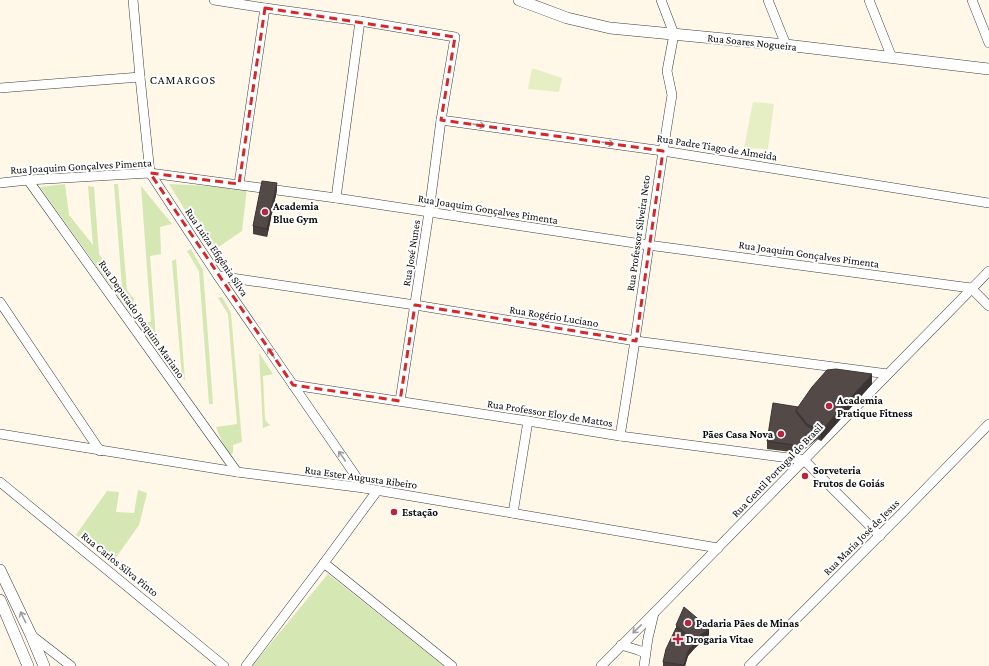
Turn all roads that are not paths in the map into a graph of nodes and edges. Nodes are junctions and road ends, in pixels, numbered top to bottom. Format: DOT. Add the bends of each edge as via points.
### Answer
graph roads {
  1 [pos="133,0"];
  2 [pos="214,0"];
  3 [pos="519,0"];
  4 [pos="661,0"];
  5 [pos="768,0"];
  6 [pos="869,0"];
  7 [pos="972,0"];
  8 [pos="265,8"];
  9 [pos="360,21"];
  10 [pos="674,34"];
  11 [pos="989,43"];
  12 [pos="786,45"];
  13 [pos="892,58"];
  14 [pos="989,68"];
  15 [pos="140,77"];
  16 [pos="0,88"];
  17 [pos="441,120"];
  18 [pos="663,151"];
  19 [pos="150,173"];
  20 [pos="28,180"];
  21 [pos="0,183"];
  22 [pos="239,184"];
  23 [pos="336,198"];
  24 [pos="989,203"];
  25 [pos="429,212"];
  26 [pos="648,245"];
  27 [pos="989,271"];
  28 [pos="218,276"];
  29 [pos="971,288"];
  30 [pos="0,302"];
  31 [pos="415,305"];
  32 [pos="989,306"];
  33 [pos="636,341"];
  34 [pos="888,374"];
  35 [pos="294,385"];
  36 [pos="400,401"];
  37 [pos="528,421"];
  38 [pos="989,424"];
  39 [pos="0,434"];
  40 [pos="620,436"];
  41 [pos="100,451"];
  42 [pos="804,460"];
  43 [pos="237,472"];
  44 [pos="0,482"];
  45 [pos="364,488"];
  46 [pos="377,491"];
  47 [pos="513,513"];
  48 [pos="880,536"];
  49 [pos="718,548"];
  50 [pos="324,563"];
  51 [pos="0,570"];
  52 [pos="0,600"];
  53 [pos="654,613"];
  54 [pos="31,636"];
  55 [pos="621,645"];
  56 [pos="645,653"];
  57 [pos="28,666"];
  58 [pos="44,666"];
  59 [pos="71,666"];
  60 [pos="224,666"];
  61 [pos="246,666"];
  62 [pos="452,666"];
  63 [pos="601,666"];
  64 [pos="644,666"];
  65 [pos="749,666"];
  1 -- 15 [label="street, Rua Luiza Efigênia Silva"];
  2 -- 8 [label="street"];
  3 -- 10 [label="street, Rua Soares Nogueira" via="568,18 610,28"];
  4 -- 10 [label="street"];
  5 -- 12 [label="street"];
  6 -- 13 [label="street"];
  7 -- 11 [label="street"];
  8 -- 9 [label="street"];
  8 -- 22 [label="street"];
  9 -- 17 [label="street, Rua José Nunes" via="455,37"];
  9 -- 23 [label="street"];
  10 -- 12 [label="street, Rua Soares Nogueira"];
  10 -- 18 [label="street, Rua Professor Silveira Neto" via="667,71 672,95"];
  12 -- 13 [label="street, Rua Soares Nogueira"];
  13 -- 14 [label="street, Rua Soares Nogueira"];
  15 -- 16 [label="street"];
  15 -- 19 [label="street, Rua Luiza Efigênia Silva"];
  17 -- 18 [label="street, Rua Padre Tiago de Almeida, one-way"];
  17 -- 25 [label="street, Rua José Nunes"];
  18 -- 24 [label="street, Rua Padre Tiago de Almeida"];
  18 -- 26 [label="street, Rua Professor Silveira Neto"];
  19 -- 20 [label="street, Rua Joaquim Gonçalves Pimenta"];
  19 -- 22 [label="street, Rua Joaquim Gonçalves Pimenta"];
  19 -- 28 [label="street, Rua Luiza Efigênia Silva"];
  20 -- 21 [label="street, Rua Joaquim Gonçalves Pimenta"];
  20 -- 43 [label="street, Rua Deputado Joaquim Mariano"];
  22 -- 23 [label="street, Rua Joaquim Gonçalves Pimenta"];
  23 -- 25 [label="street, Rua Joaquim Gonçalves Pimenta"];
  25 -- 26 [label="street, Rua Joaquim Gonçalves Pimenta"];
  25 -- 31 [label="street, Rua José Nunes"];
  26 -- 29 [label="street, Rua Joaquim Gonçalves Pimenta"];
  26 -- 33 [label="street, Rua Professor Silveira Neto"];
  27 -- 29 [label="street, Rua Gentil Portugal do Brasil"];
  28 -- 31 [label="street, Rua Rogério Luciano"];
  35 -- 28 [label="street, Rua Luiza Efigênia Silva, one-way"];
  29 -- 32 [label="street"];
  29 -- 34 [label="street, Rua Gentil Portugal do Brasil"];
  30 -- 41 [label="street"];
  31 -- 33 [label="street, Rua Rogério Luciano"];
  31 -- 36 [label="street, Rua José Nunes"];
  33 -- 34 [label="street, Rua Rogério Luciano"];
  33 -- 40 [label="street, Rua Professor Silveira Neto"];
  34 -- 42 [label="street, Rua Gentil Portugal do Brasil"];
  35 -- 36 [label="street, Rua Professor Eloy de Mattos"];
  45 -- 35 [label="street, Rua Luiza Efigênia Silva, one-way"];
  36 -- 37 [label="street, Rua Professor Eloy de Mattos"];
  37 -- 40 [label="street, Rua Professor Eloy de Mattos"];
  37 -- 47 [label="street"];
  38 -- 48 [label="street, Rua Maria José de Jesus"];
  39 -- 41 [label="street, Rua Ester Augusta Ribeiro"];
  40 -- 42 [label="street, Rua Professor Eloy de Mattos"];
  41 -- 43 [label="street, Rua Ester Augusta Ribeiro"];
  42 -- 48 [label="street"];
  42 -- 49 [label="street, Rua Gentil Portugal do Brasil"];
  43 -- 45 [label="street, Rua Ester Augusta Ribeiro"];
  44 -- 60 [label="street, Rua Carlos Silva Pinto"];
  45 -- 46 [label="street, Rua Ester Augusta Ribeiro"];
  46 -- 47 [label="street, Rua Ester Augusta Ribeiro"];
  46 -- 50 [label="street"];
  47 -- 49 [label="street, Rua Ester Augusta Ribeiro"];
  48 -- 65 [label="street, Rua Maria José de Jesus"];
  49 -- 53 [label="street, Rua Gentil Portugal do Brasil"];
  50 -- 61 [label="street"];
  50 -- 62 [label="street"];
  54 -- 51 [label="street, one-way"];
  52 -- 57 [label="street"];
  53 -- 55 [label="street, Rua Gentil Portugal do Brasil, one-way"];
  53 -- 56 [label="street"];
  54 -- 58 [label="street"];
  54 -- 59 [label="street"];
  55 -- 56 [label="street"];
  55 -- 63 [label="street, Rua Gentil Portugal do Brasil"];
  56 -- 64 [label="street"];
}
